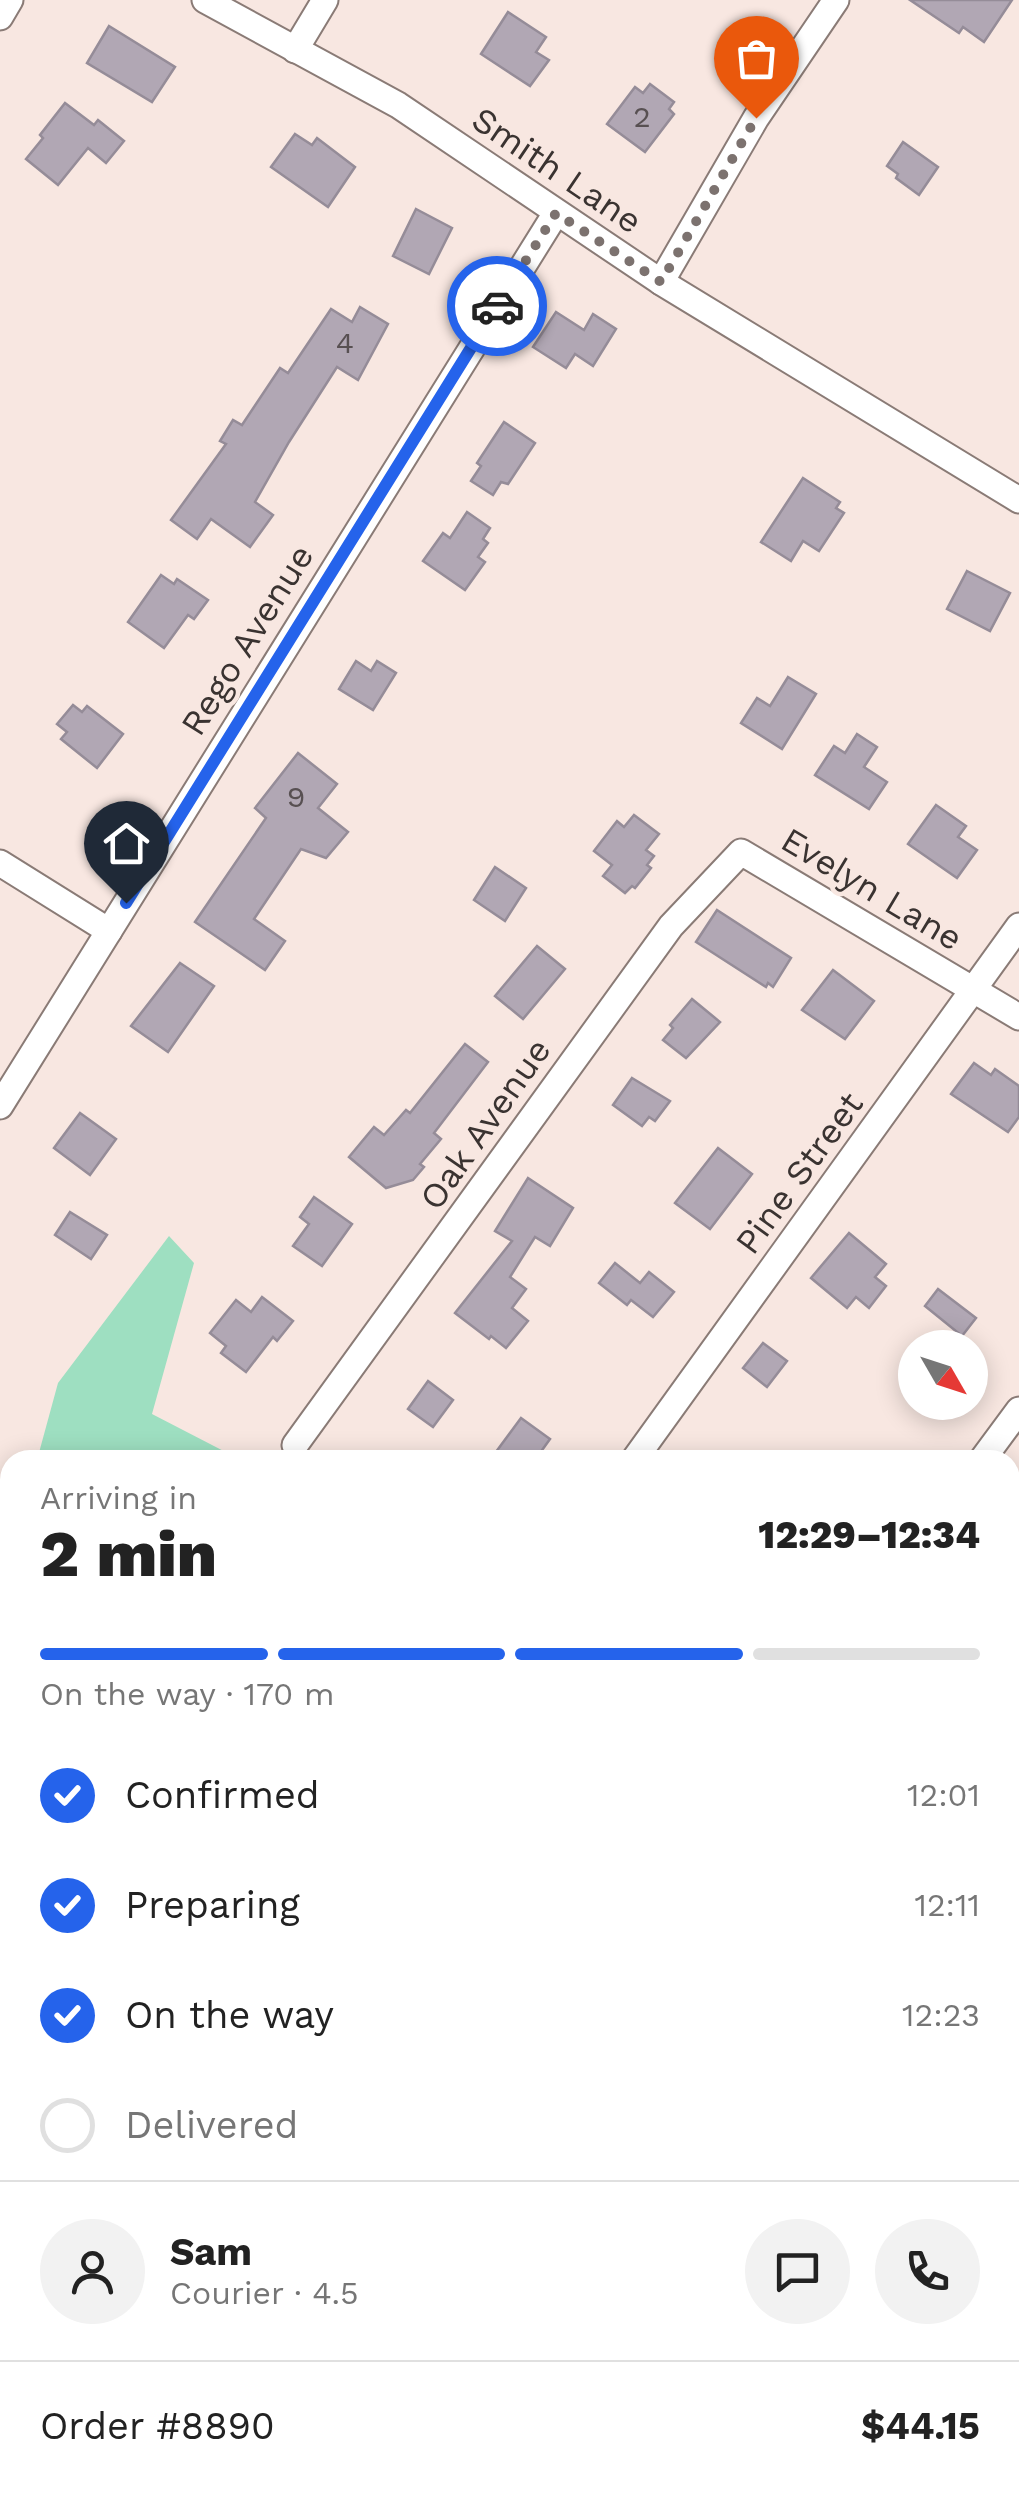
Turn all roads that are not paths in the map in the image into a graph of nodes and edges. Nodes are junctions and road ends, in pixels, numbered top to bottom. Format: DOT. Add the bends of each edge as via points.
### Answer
graph roads {
  1 [pos="10,0"];
  2 [pos="205,0"];
  3 [pos="326,0"];
  4 [pos="836,0"];
  5 [pos="0,17"];
  6 [pos="295,50"];
  7 [pos="556,213"];
  8 [pos="661,282"];
  9 [pos="1019,500"];
  10 [pos="741,852"];
  11 [pos="0,863"];
  12 [pos="1019,926"];
  13 [pos="109,931"];
  14 [pos="975,990"];
  15 [pos="1019,1017"];
  16 [pos="0,1106"];
  17 [pos="1019,1410"];
  18 [pos="295,1444"];
  19 [pos="641,1450"];
  20 [pos="989,1450"];
  1 -- 5 [label="street"];
  2 -- 6 [label="street, Smith Lane"];
  3 -- 6 [label="street"];
  4 -- 8 [label="street" via="756,118"];
  6 -- 7 [label="street, Smith Lane" via="398,105"];
  7 -- 8 [label="street, Smith Lane"];
  7 -- 13 [label="street, Rego Avenue"];
  8 -- 9 [label="street, Smith Lane"];
  10 -- 14 [label="street, Evelyn Lane"];
  10 -- 18 [label="street, Oak Avenue" via="671,926"];
  11 -- 13 [label="street"];
  12 -- 14 [label="street, Pine Street"];
  13 -- 16 [label="street, Rego Avenue"];
  14 -- 15 [label="street, Evelyn Lane"];
  14 -- 19 [label="street, Pine Street"];
  17 -- 20 [label="street"];
}
